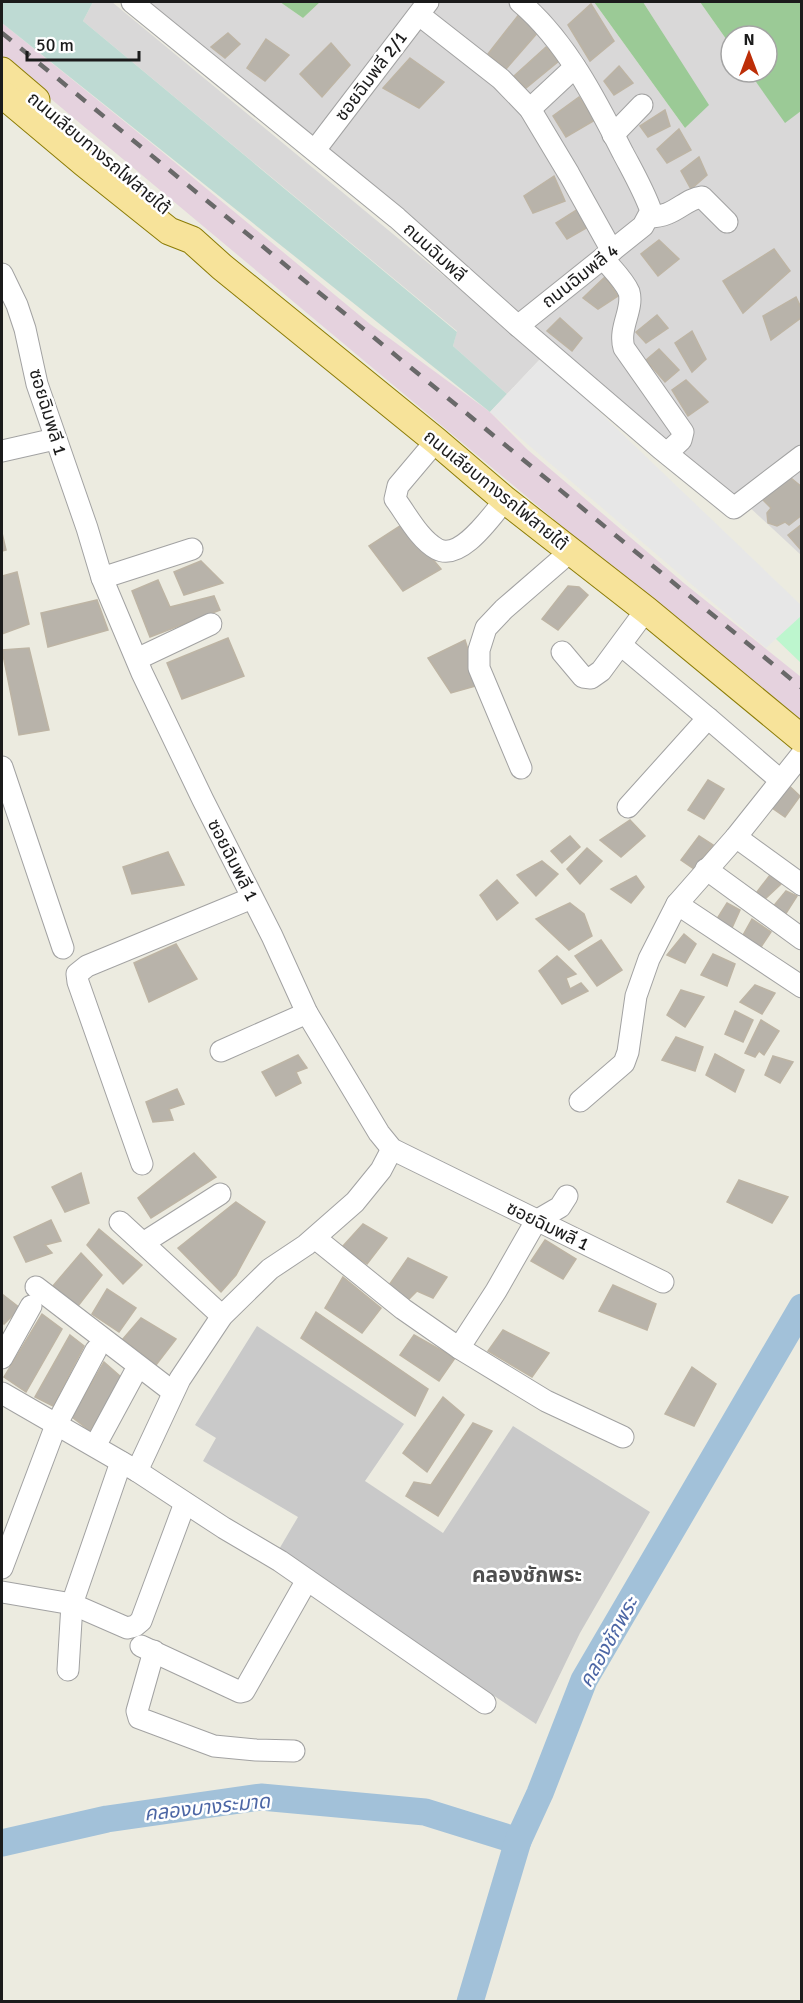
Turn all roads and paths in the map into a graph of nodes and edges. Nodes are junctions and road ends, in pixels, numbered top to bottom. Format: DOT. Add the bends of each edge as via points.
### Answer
graph roads {
  1 [pos="132,2"];
  2 [pos="520,2"];
  3 [pos="427,11"];
  4 [pos="575,67"];
  5 [pos="2,71"];
  6 [pos="2,94"];
  7 [pos="642,105"];
  8 [pos="530,109"];
  9 [pos="614,135"];
  10 [pos="315,150"];
  11 [pos="646,222"];
  12 [pos="727,222"];
  13 [pos="192,240"];
  14 [pos="607,255"];
  15 [pos="2,274"];
  16 [pos="518,326"];
  17 [pos="55,439"];
  18 [pos="436,441"];
  19 [pos="2,451"];
  20 [pos="667,453"];
  21 [pos="801,456"];
  22 [pos="505,500"];
  23 [pos="192,549"];
  24 [pos="571,551"];
  25 [pos="102,578"];
  26 [pos="646,610"];
  27 [pos="211,624"];
  28 [pos="621,645"];
  29 [pos="562,652"];
  30 [pos="137,659"];
  31 [pos="708,718"];
  32 [pos="801,739"];
  33 [pos="801,754"];
  34 [pos="2,767"];
  35 [pos="521,768"];
  36 [pos="780,780"];
  37 [pos="628,807"];
  38 [pos="736,837"];
  39 [pos="706,869"];
  40 [pos="801,885"];
  41 [pos="252,898"];
  42 [pos="676,904"];
  43 [pos="801,939"];
  44 [pos="63,948"];
  45 [pos="801,987"];
  46 [pos="307,1013"];
  47 [pos="221,1051"];
  48 [pos="580,1101"];
  49 [pos="393,1149"];
  50 [pos="142,1164"];
  51 [pos="220,1194"];
  52 [pos="567,1196"];
  53 [pos="536,1221"];
  54 [pos="120,1222"];
  55 [pos="315,1238"];
  56 [pos="143,1243"];
  57 [pos="663,1282"];
  58 [pos="222,1316"];
  59 [pos="459,1348"];
  60 [pos="96,1350"];
  61 [pos="2,1358"];
  62 [pos="134,1374"];
  63 [pos="174,1392"];
  64 [pos="2,1393"];
  65 [pos="56,1425"];
  66 [pos="624,1437"];
  67 [pos="95,1446"];
  68 [pos="129,1466"];
  69 [pos="185,1503"];
  70 [pos="2,1568"];
  71 [pos="307,1580"];
  72 [pos="2,1592"];
  73 [pos="72,1604"];
  74 [pos="68,1670"];
  75 [pos="485,1703"];
  76 [pos="294,1751"];
  1 -- 10 [label="street, ถนนฉิมพลี"];
  2 -- 4 [label="street" via="536,15"];
  3 -- 8 [label="street"];
  3 -- 10 [label="street, ซอยฉิมพลี 2/1"];
  4 -- 8 [label="street"];
  4 -- 9 [label="street"];
  5 -- 13 [label="main road, ถนนเลียบทางรถไฟสายใต้" via="156,199 185,227"];
  6 -- 13 [label="main road, ถนนเลียบทางรถไฟสายใต้" via="169,231"];
  7 -- 9 [label="street"];
  8 -- 14 [label="street" via="569,174"];
  9 -- 11 [label="street" via="647,200 651,211"];
  10 -- 16 [label="street, ถนนฉิมพลี"];
  11 -- 12 [label="street" via="702,197"];
  11 -- 14 [label="street, ถนนฉิมพลี 4"];
  13 -- 18 [label="main road, ถนนเลียบทางรถไฟสายใต้"];
  14 -- 16 [label="street, ถนนฉิมพลี 4"];
  14 -- 20 [label="street" via="630,298 622,339 624,348 683,432 681,440"];
  15 -- 17 [label="street, ซอยฉิมพลี 1" via="25,329"];
  16 -- 20 [label="street, ถนนฉิมพลี"];
  17 -- 19 [label="street"];
  17 -- 25 [label="street, ซอยฉิมพลี 1"];
  18 -- 22 [label="main road, ถนนเลียบทางรถไฟสายใต้"];
  18 -- 22 [label="street" via="398,486 395,499 421,535 437,549 453,551 466,543"];
  20 -- 21 [label="street, ถนนฉิมพลี" via="734,508"];
  22 -- 24 [label="main road, ถนนเลียบทางรถไฟสายใต้"];
  23 -- 25 [label="street"];
  24 -- 26 [label="main road, ถนนเลียบทางรถไฟสายใต้"];
  24 -- 35 [label="street" via="486,628 478,650 479,668"];
  25 -- 30 [label="street, ซอยฉิมพลี 1"];
  26 -- 28 [label="street"];
  26 -- 32 [label="main road, ถนนเลียบทางรถไฟสายใต้"];
  27 -- 30 [label="street"];
  28 -- 29 [label="street" via="591,678 583,676"];
  28 -- 31 [label="street"];
  30 -- 41 [label="street, ซอยฉิมพลี 1"];
  31 -- 36 [label="street"];
  31 -- 37 [label="street"];
  33 -- 36 [label="street"];
  34 -- 44 [label="street"];
  36 -- 38 [label="street"];
  38 -- 39 [label="street"];
  38 -- 40 [label="street"];
  39 -- 42 [label="street"];
  39 -- 43 [label="street"];
  41 -- 46 [label="street, ซอยฉิมพลี 1"];
  41 -- 50 [label="street" via="87,966 77,974"];
  42 -- 45 [label="street"];
  42 -- 48 [label="street" via="636,996 624,1063"];
  46 -- 47 [label="street"];
  46 -- 49 [label="street, ซอยฉิมพลี 1" via="379,1133"];
  49 -- 53 [label="street, ซอยฉิมพลี 1"];
  49 -- 55 [label="street" via="355,1202"];
  51 -- 56 [label="street"];
  52 -- 53 [label="street" via="560,1207"];
  53 -- 57 [label="street, ซอยฉิมพลี 1"];
  53 -- 59 [label="street"];
  54 -- 56 [label="street"];
  55 -- 58 [label="street" via="270,1269"];
  55 -- 59 [label="street" via="402,1309"];
  56 -- 58 [label="street"];
  58 -- 63 [label="street"];
  59 -- 66 [label="street" via="546,1401"];
  60 -- 65 [label="street"];
  61 -- 63 [label="street" via="34,1297"];
  62 -- 67 [label="street"];
  63 -- 68 [label="street"];
  64 -- 65 [label="street"];
  65 -- 67 [label="street"];
  65 -- 70 [label="street"];
  67 -- 68 [label="street"];
  68 -- 69 [label="street"];
  68 -- 73 [label="street"];
  69 -- 71 [label="street"];
  69 -- 73 [label="street" via="141,1621 127,1628"];
  71 -- 75 [label="street"];
  71 -- 76 [label="street" via="244,1691 147,1649 137,1711 139,1718 214,1746"];
  72 -- 73 [label="street"];
  73 -- 74 [label="street"];
}
